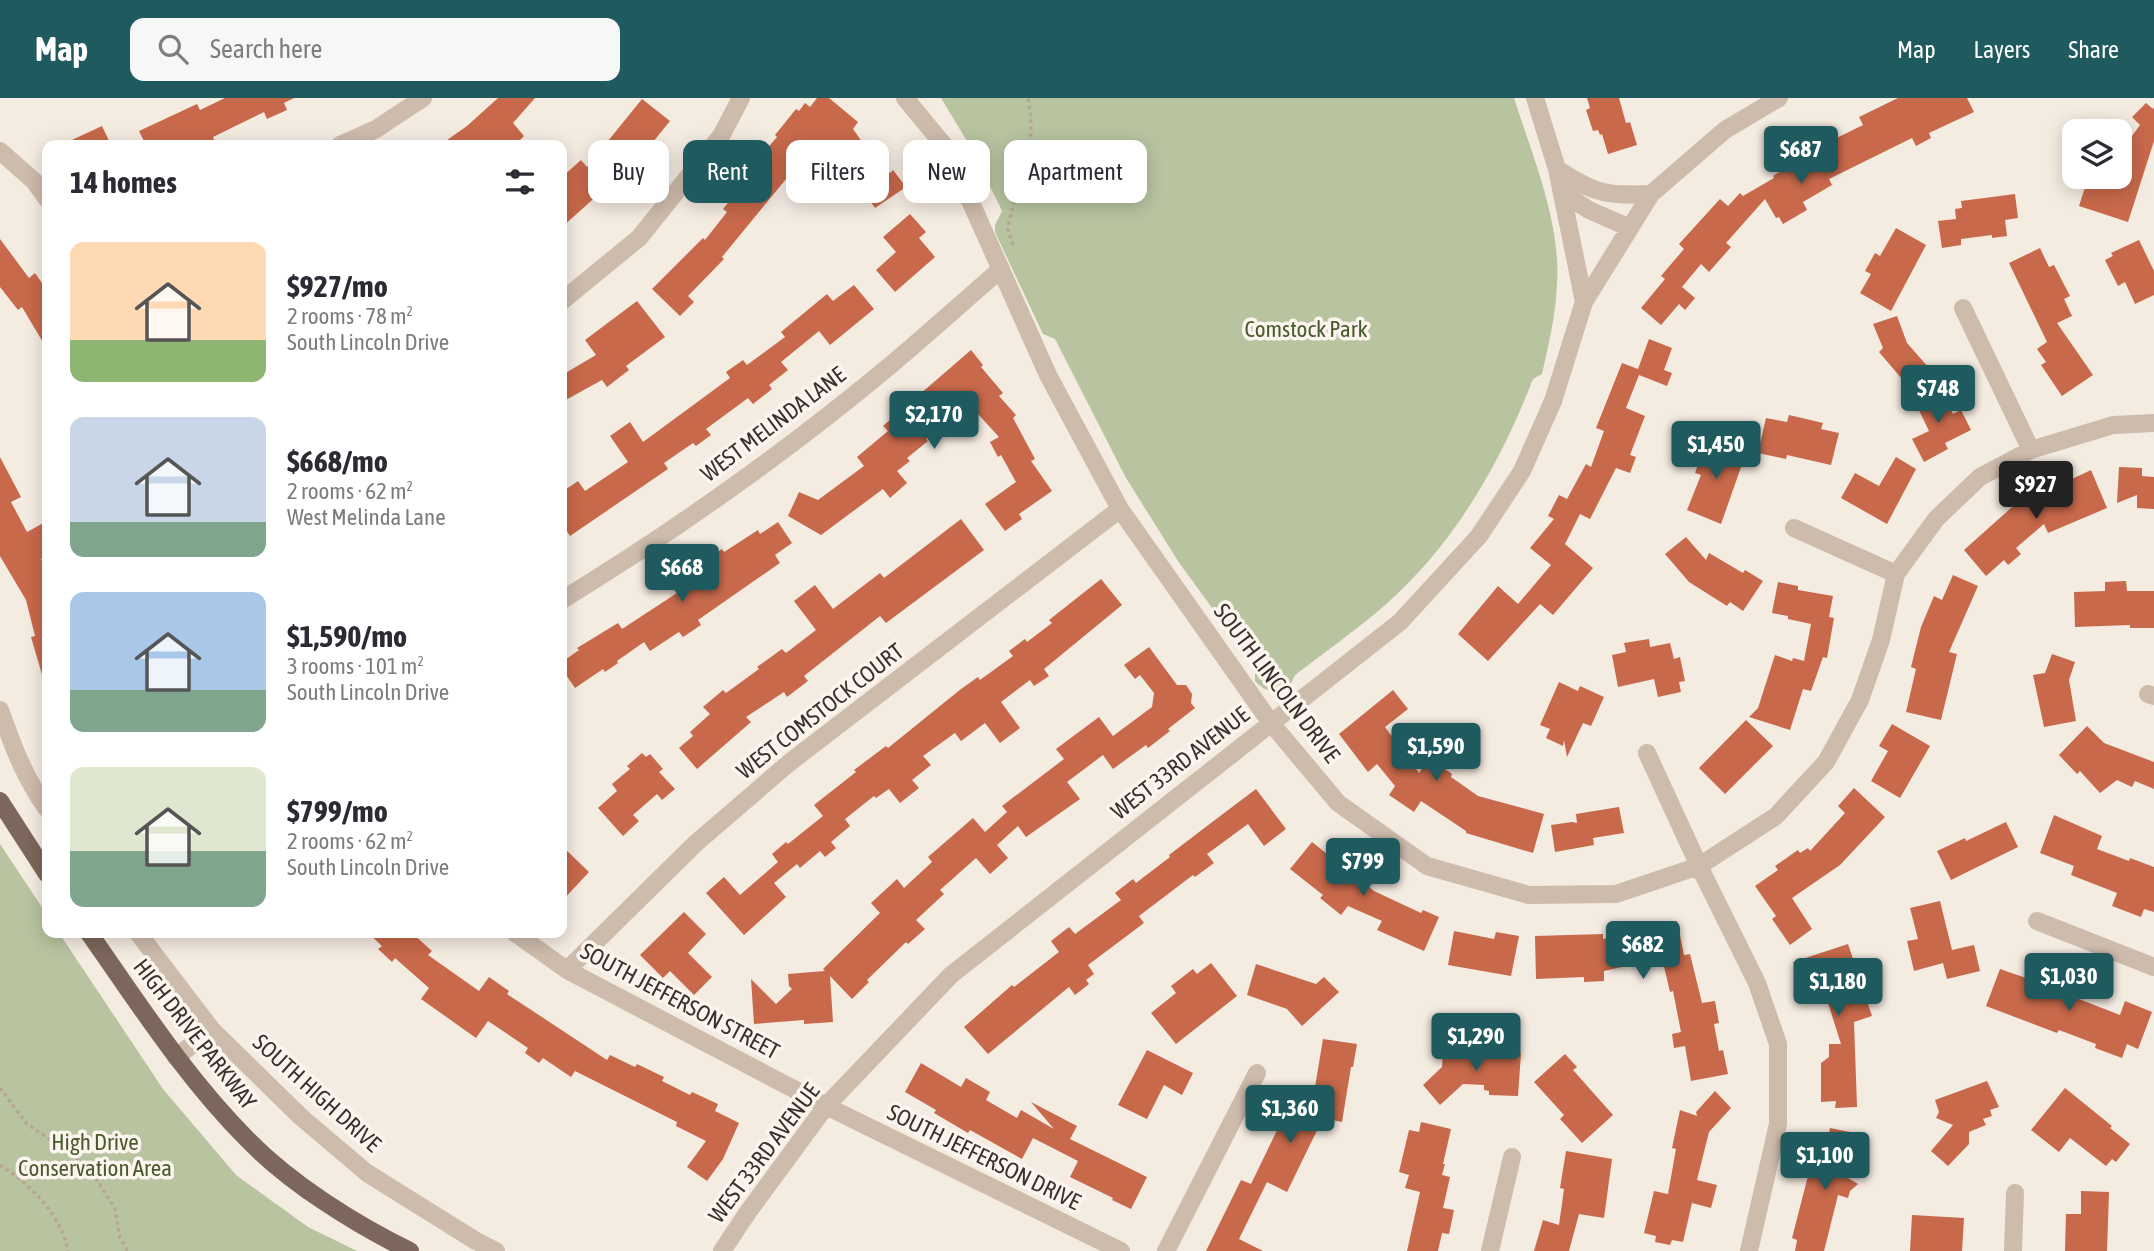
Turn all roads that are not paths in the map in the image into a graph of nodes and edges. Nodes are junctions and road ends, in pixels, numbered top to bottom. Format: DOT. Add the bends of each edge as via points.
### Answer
graph roads {
  1 [pos="423,98"];
  2 [pos="741,98"];
  3 [pos="905,98"];
  4 [pos="1535,98"];
  5 [pos="1779,98"];
  6 [pos="351,140"];
  7 [pos="0,151"];
  8 [pos="1557,169"];
  9 [pos="42,192"];
  10 [pos="1562,192"];
  11 [pos="1651,194"];
  12 [pos="1630,228"];
  13 [pos="1000,269"];
  14 [pos="567,297"];
  15 [pos="1584,302"];
  16 [pos="1963,308"];
  17 [pos="2154,423"];
  18 [pos="2031,450"];
  19 [pos="1120,509"];
  20 [pos="1794,528"];
  21 [pos="1896,574"];
  22 [pos="567,597"];
  23 [pos="0,710"];
  24 [pos="1271,723"];
  25 [pos="1647,754"];
  26 [pos="0,801"];
  27 [pos="42,802"];
  28 [pos="42,866"];
  29 [pos="1699,866"];
  30 [pos="2036,921"];
  31 [pos="93,938"];
  32 [pos="142,938"];
  33 [pos="522,938"];
  34 [pos="2154,967"];
  35 [pos="566,970"];
  36 [pos="212,1030"];
  37 [pos="176,1057"];
  38 [pos="1257,1073"];
  39 [pos="825,1107"];
  40 [pos="1512,1157"];
  41 [pos="2015,1193"];
  42 [pos="410,1251"];
  43 [pos="496,1251"];
  44 [pos="722,1251"];
  45 [pos="1121,1251"];
  46 [pos="1167,1251"];
  47 [pos="1490,1251"];
  48 [pos="1749,1251"];
  49 [pos="2013,1251"];
  1 -- 6 [label="street"];
  2 -- 14 [label="street" via="721,136 639,238"];
  3 -- 13 [label="street, SOUTH LINCOLN DRIVE" via="947,149"];
  4 -- 8 [label="street"];
  5 -- 11 [label="street, WEST 33RD AVENUE" via="1725,130"];
  7 -- 9 [label="street"];
  8 -- 10 [label="street"];
  8 -- 11 [label="street" via="1601,193"];
  10 -- 12 [label="street"];
  10 -- 15 [label="street"];
  11 -- 12 [label="street, WEST 33RD AVENUE"];
  12 -- 15 [label="street, WEST 33RD AVENUE"];
  13 -- 19 [label="street, SOUTH LINCOLN DRIVE" via="1048,376"];
  13 -- 22 [label="street, WEST MELINDA LANE" via="891,365 768,460 638,554"];
  15 -- 24 [label="street, WEST 33RD AVENUE" via="1553,401 1522,471 1479,536 1400,622"];
  16 -- 18 [label="street"];
  17 -- 18 [label="street, SOUTH LINCOLN DRIVE" via="2113,425"];
  18 -- 21 [label="street, SOUTH LINCOLN DRIVE" via="1980,477 1936,519"];
  19 -- 24 [label="street, SOUTH LINCOLN DRIVE"];
  19 -- 35 [label="street, WEST COMSTOCK COURT" via="789,763 696,843"];
  20 -- 21 [label="street"];
  21 -- 29 [label="street, SOUTH LINCOLN DRIVE" via="1881,640 1860,700 1826,762 1776,816"];
  23 -- 27 [label="street" via="14,750"];
  24 -- 29 [label="street, SOUTH LINCOLN DRIVE" via="1338,803 1427,866 1529,895 1616,894"];
  24 -- 39 [label="street, WEST 33RD AVENUE" via="951,975"];
  25 -- 29 [label="street"];
  26 -- 28 [label="main road"];
  29 -- 48 [label="street" via="1757,983 1778,1044 1778,1124"];
  30 -- 34 [label="street"];
  31 -- 37 [label="main road, HIGH DRIVE PARKWAY"];
  32 -- 36 [label="street, SOUTH HIGH DRIVE"];
  33 -- 35 [label="street, SOUTH JEFFERSON STREET"];
  35 -- 39 [label="street, SOUTH JEFFERSON STREET"];
  36 -- 37 [label="street"];
  36 -- 43 [label="street, SOUTH HIGH DRIVE" via="301,1117 367,1172"];
  37 -- 42 [label="main road, HIGH DRIVE PARKWAY" via="249,1142 306,1189"];
  38 -- 46 [label="street"];
  39 -- 44 [label="street, WEST 33RD AVENUE"];
  39 -- 45 [label="street, SOUTH JEFFERSON DRIVE"];
  40 -- 47 [label="street"];
  41 -- 49 [label="street"];
}
